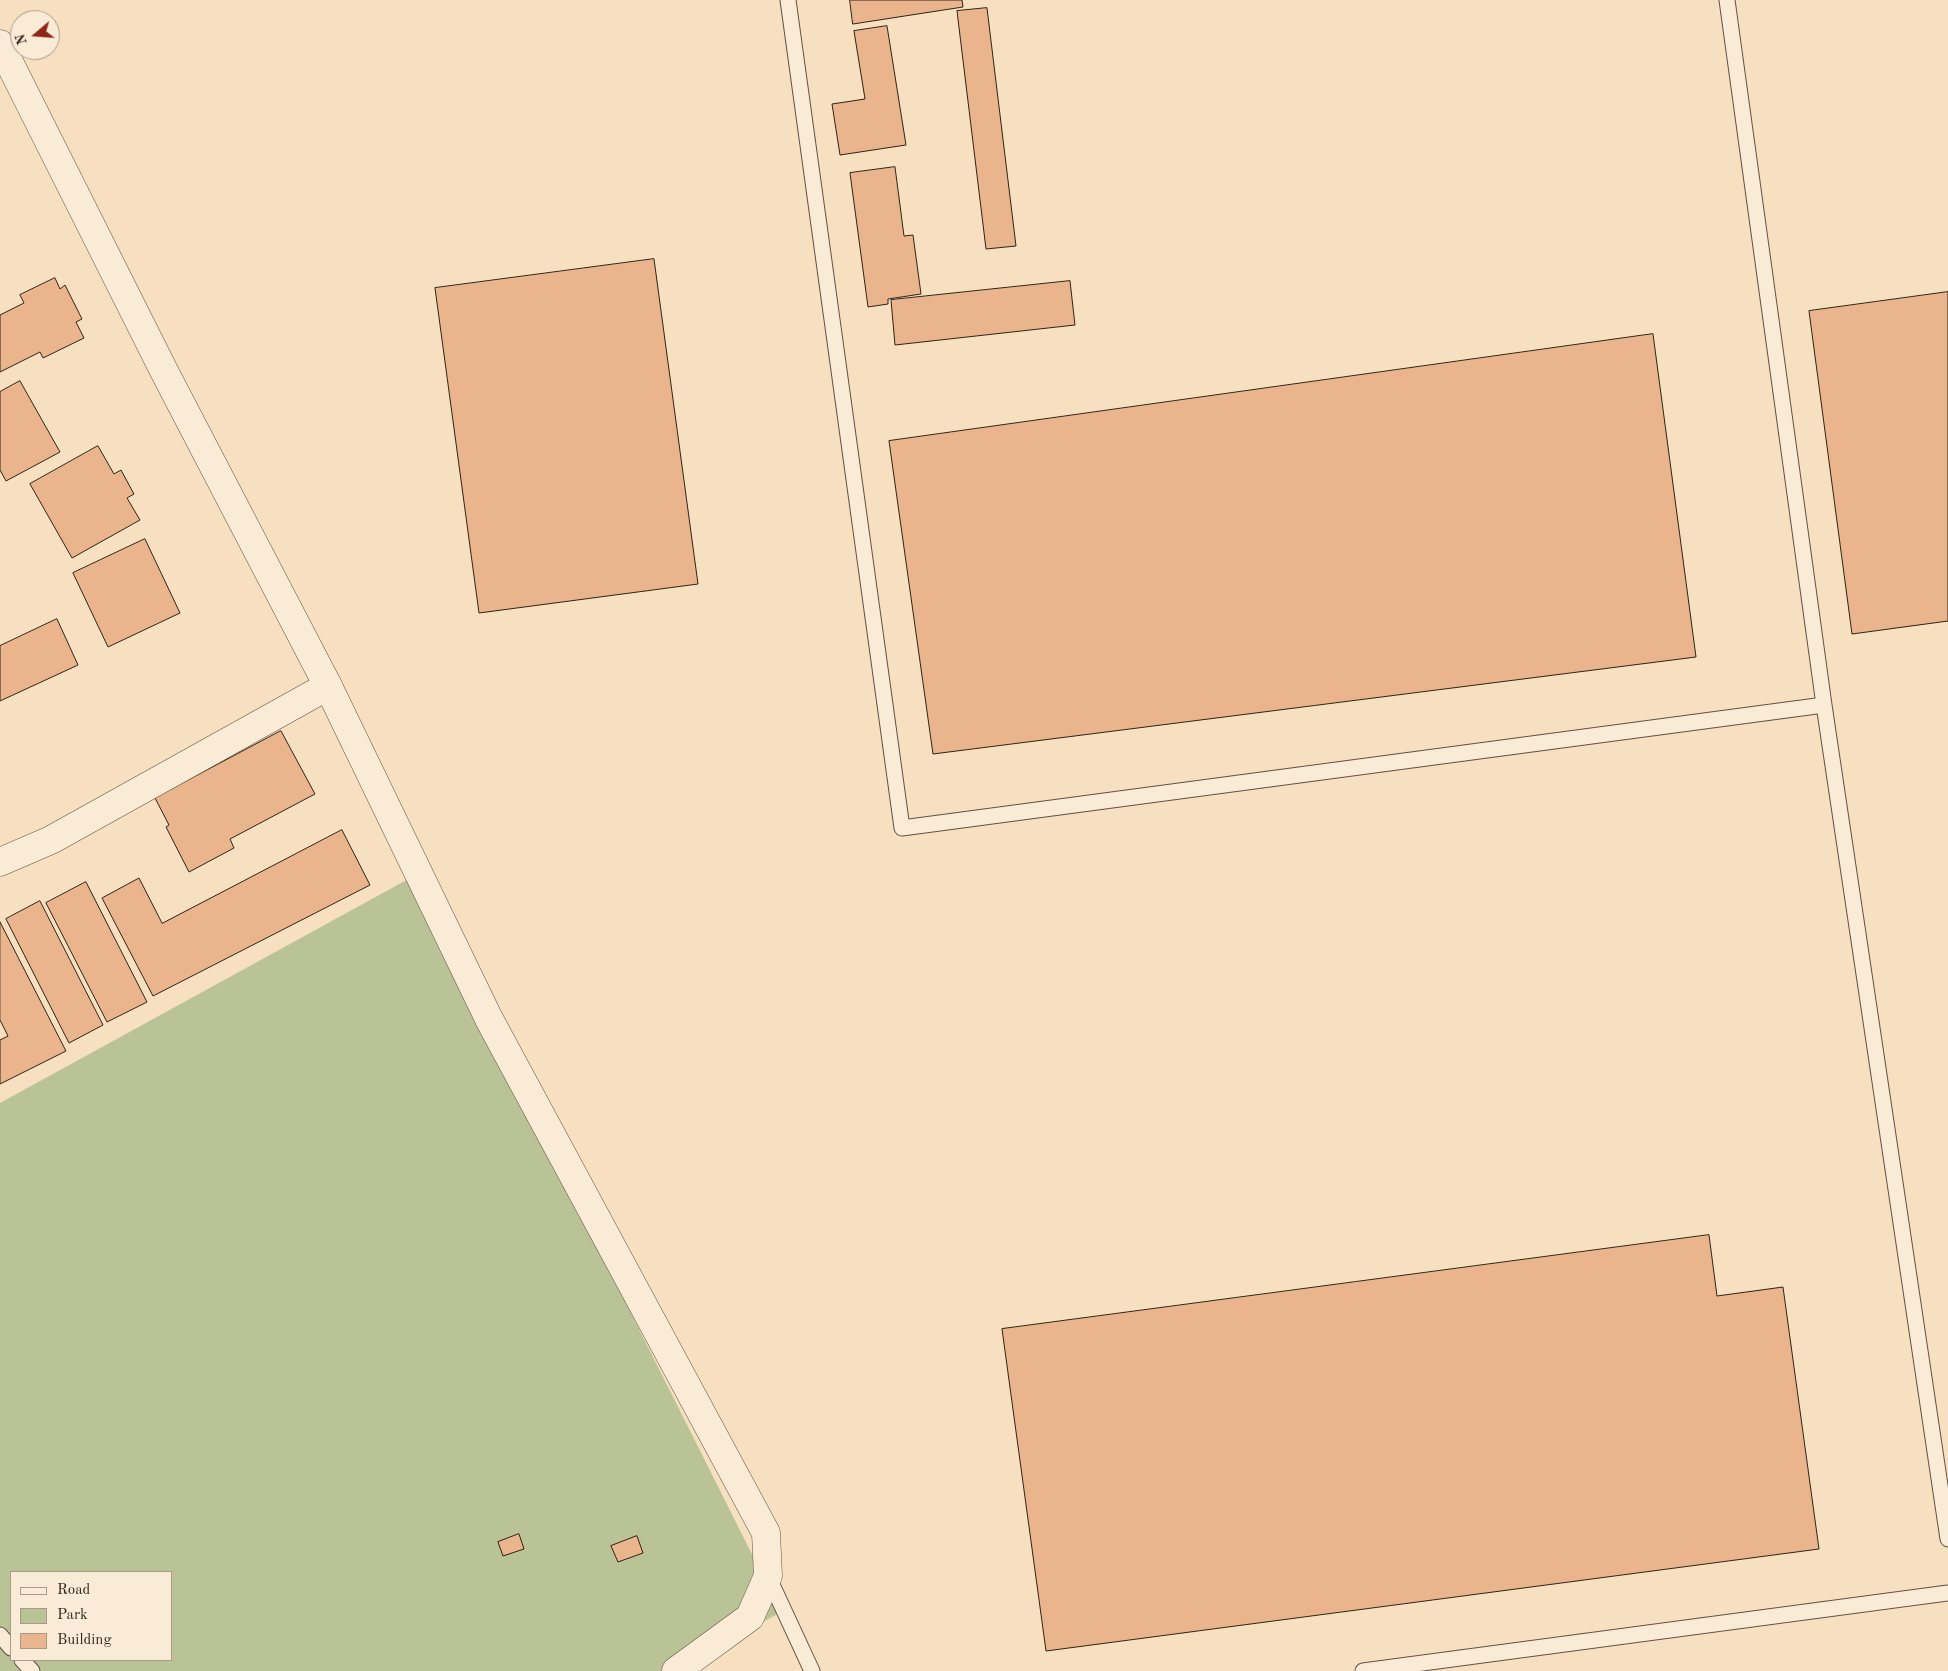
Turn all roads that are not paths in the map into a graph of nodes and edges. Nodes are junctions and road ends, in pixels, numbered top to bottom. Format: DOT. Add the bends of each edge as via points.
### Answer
graph roads {
  1 [pos="788,0"];
  2 [pos="1728,0"];
  3 [pos="2,52"];
  4 [pos="328,686"];
  5 [pos="1824,706"];
  6 [pos="0,862"];
  7 [pos="1948,1539"];
  8 [pos="768,1576"];
  9 [pos="1948,1593"];
  10 [pos="0,1635"];
  11 [pos="10,1647"];
  12 [pos="23,1661"];
  13 [pos="32,1671"];
  14 [pos="676,1671"];
  15 [pos="812,1671"];
  16 [pos="1363,1671"];
  1 -- 5 [label="lane" via="902,828"];
  2 -- 5 [label="lane"];
  3 -- 4 [label="street"];
  4 -- 6 [label="street" via="51,840"];
  4 -- 8 [label="street" via="489,1019 766,1533"];
  5 -- 7 [label="lane"];
  8 -- 14 [label="street" via="750,1617"];
  8 -- 15 [label="lane"];
  9 -- 16 [label="lane"];
  10 -- 11 [label="lane"];
  12 -- 13 [label="lane"];
}
